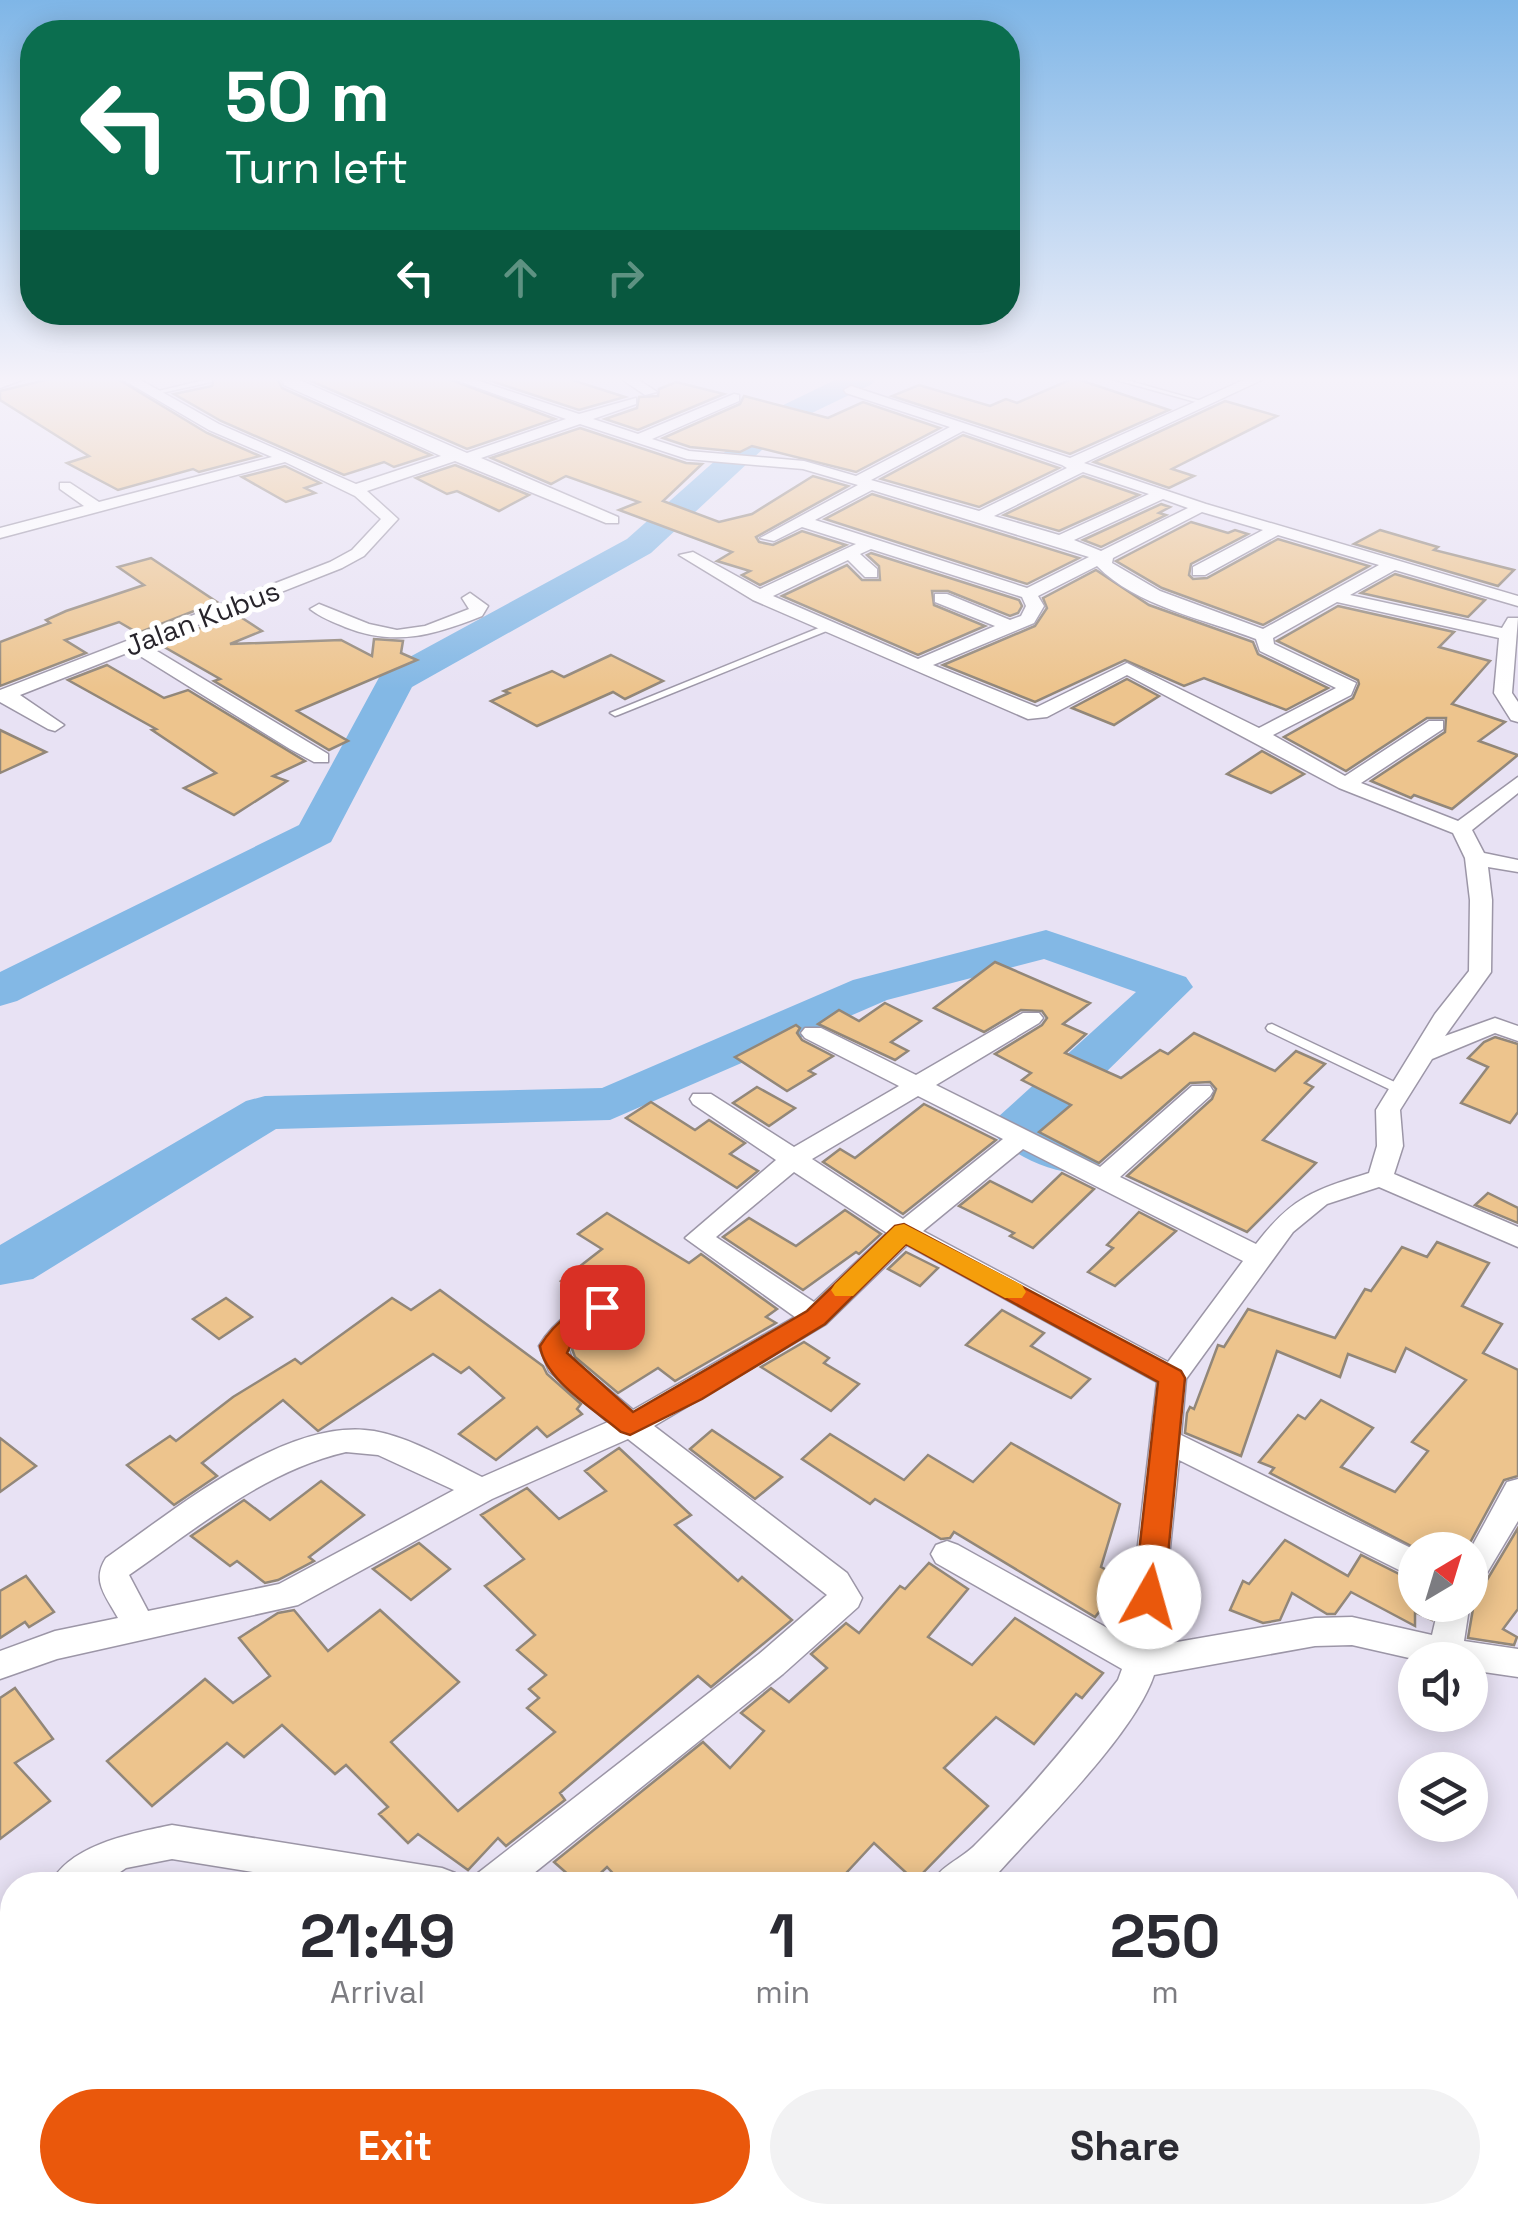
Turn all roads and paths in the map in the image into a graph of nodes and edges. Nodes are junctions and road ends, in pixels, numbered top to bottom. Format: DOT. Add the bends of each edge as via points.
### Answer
graph roads {
  1 [pos="196,482"];
  2 [pos="337,482"];
  3 [pos="378,482"];
  4 [pos="520,482"];
  5 [pos="866,482"];
  6 [pos="1046,482"];
  7 [pos="1122,482"];
  8 [pos="65,486"];
  9 [pos="354,490"];
  10 [pos="1162,494"];
  11 [pos="1201,507"];
  12 [pos="96,508"];
  13 [pos="981,516"];
  14 [pos="612,520"];
  15 [pos="801,521"];
  16 [pos="1279,528"];
  17 [pos="0,533"];
  18 [pos="768,538"];
  19 [pos="1060,540"];
  20 [pos="870,544"];
  21 [pos="850,553"];
  22 [pos="688,555"];
  23 [pos="1104,558"];
  24 [pos="1393,564"];
  25 [pos="1199,570"];
  26 [pos="871,573"];
  27 [pos="278,589"];
  28 [pos="1028,594"];
  29 [pos="759,596"];
  30 [pos="1331,596"];
  31 [pos="297,598"];
  32 [pos="470,598"];
  33 [pos="941,598"];
  34 [pos="1518,601"];
  35 [pos="319,609"];
  36 [pos="1518,613"];
  37 [pos="830,626"];
  38 [pos="1012,626"];
  39 [pos="1508,635"];
  40 [pos="1264,636"];
  41 [pos="134,645"];
  42 [pos="918,665"];
  43 [pos="0,672"];
  44 [pos="26,686"];
  45 [pos="3,695"];
  46 [pos="615,713"];
  47 [pos="1518,716"];
  48 [pos="55,725"];
  49 [pos="1436,725"];
  50 [pos="1259,735"];
  51 [pos="322,758"];
  52 [pos="1518,783"];
  53 [pos="1346,784"];
  54 [pos="1460,829"];
  55 [pos="1476,858"];
  56 [pos="1518,866"];
  57 [pos="1518,1012"];
  58 [pos="1031,1018"];
  59 [pos="1272,1028"];
  60 [pos="1506,1030"];
  61 [pos="813,1033"];
  62 [pos="1425,1053"];
  63 [pos="921,1084"];
  64 [pos="1399,1089"];
  65 [pos="1201,1091"];
  66 [pos="702,1099"];
  67 [pos="1022,1138"];
  68 [pos="792,1158"];
  69 [pos="1380,1178"];
  70 [pos="1102,1179"];
  71 [pos="904,1232"];
  72 [pos="1518,1238"];
  73 [pos="1260,1258"];
  74 [pos="602,1307"];
  75 [pos="816,1317"];
  76 [pos="1172,1378"];
  77 [pos="630,1425"];
  78 [pos="1165,1440"];
  79 [pos="481,1490"];
  80 [pos="1518,1491"];
  81 [pos="1488,1548"];
  82 [pos="947,1554"];
  83 [pos="1398,1556"];
  84 [pos="140,1627"];
  85 [pos="1400,1642"];
  86 [pos="1488,1659"];
  87 [pos="1141,1663"];
  88 [pos="1518,1663"];
  89 [pos="0,1665"];
  90 [pos="90,1872"];
  91 [pos="360,1872"];
  92 [pos="508,1872"];
  93 [pos="969,1872"];
  1 -- 12 [label="street"];
  2 -- 9 [label="street"];
  3 -- 9 [label="street"];
  4 -- 14 [label="street"];
  5 -- 13 [label="street"];
  5 -- 15 [label="street"];
  6 -- 13 [label="street"];
  7 -- 10 [label="street"];
  8 -- 12 [label="street"];
  9 -- 27 [label="street, Jalan Kubus" via="390,518 358,553"];
  10 -- 11 [label="street"];
  10 -- 19 [label="street"];
  11 -- 16 [label="street"];
  11 -- 23 [label="street"];
  12 -- 17 [label="street"];
  13 -- 19 [label="street"];
  15 -- 18 [label="street"];
  15 -- 20 [label="street"];
  16 -- 24 [label="street"];
  16 -- 25 [label="street"];
  19 -- 23 [label="street"];
  20 -- 21 [label="street"];
  20 -- 28 [label="street"];
  21 -- 26 [label="street"];
  21 -- 29 [label="street"];
  22 -- 29 [label="street"];
  23 -- 28 [label="street"];
  23 -- 40 [label="street" via="1109,571 1138,587"];
  24 -- 30 [label="street"];
  24 -- 34 [label="street"];
  27 -- 31 [label="street"];
  27 -- 41 [label="street, Jalan Kubus"];
  28 -- 38 [label="street" via="1034,609"];
  29 -- 37 [label="street"];
  30 -- 39 [label="street"];
  30 -- 40 [label="street"];
  32 -- 35 [label="street" via="480,606 476,612 404,636 370,633"];
  33 -- 38 [label="street"];
  36 -- 39 [label="street"];
  37 -- 42 [label="street"];
  37 -- 46 [label="lane"];
  38 -- 42 [label="street"];
  39 -- 47 [label="street" via="1503,692"];
  40 -- 50 [label="street" via="1266,648 1347,684 1344,692"];
  41 -- 44 [label="street, Jalan Kubus"];
  41 -- 51 [label="street"];
  42 -- 50 [label="street" via="1033,714 1127,668"];
  43 -- 44 [label="street"];
  44 -- 45 [label="street, Jalan Kubus"];
  45 -- 48 [label="street"];
  49 -- 53 [label="street"];
  50 -- 53 [label="street"];
  52 -- 54 [label="street"];
  53 -- 54 [label="street"];
  54 -- 55 [label="street"];
  55 -- 56 [label="street"];
  55 -- 62 [label="street" via="1480,972"];
  57 -- 60 [label="street"];
  58 -- 63 [label="street"];
  59 -- 64 [label="lane"];
  60 -- 62 [label="street"];
  61 -- 63 [label="street"];
  62 -- 64 [label="street"];
  63 -- 67 [label="street"];
  63 -- 68 [label="street"];
  64 -- 69 [label="street" via="1388,1110 1390,1146"];
  65 -- 70 [label="street"];
  66 -- 68 [label="street"];
  67 -- 70 [label="street"];
  67 -- 71 [label="street"];
  68 -- 71 [label="street"];
  68 -- 75 [label="street" via="698,1238"];
  69 -- 72 [label="street"];
  69 -- 73 [label="street" via="1318,1198"];
  70 -- 73 [label="street"];
  71 -- 75 [label="street"];
  71 -- 76 [label="street"];
  73 -- 76 [label="street"];
  74 -- 77 [label="street" via="565,1332 554,1353"];
  75 -- 77 [label="street"];
  76 -- 78 [label="street"];
  77 -- 79 [label="street"];
  77 -- 92 [label="street" via="836,1582 846,1598"];
  78 -- 83 [label="street"];
  78 -- 87 [label="street"];
  79 -- 84 [label="street" via="286,1596"];
  79 -- 84 [label="street" via="375,1442 316,1449 242,1480 117,1566 114,1581"];
  80 -- 81 [label="street"];
  82 -- 87 [label="street"];
  84 -- 89 [label="street" via="54,1645"];
  85 -- 87 [label="street" via="1352,1631 1314,1632"];
  86 -- 88 [label="street"];
  87 -- 93 [label="street" via="1133,1687 1081,1755"];
  90 -- 91 [label="street" via="118,1853 172,1842"];
}
